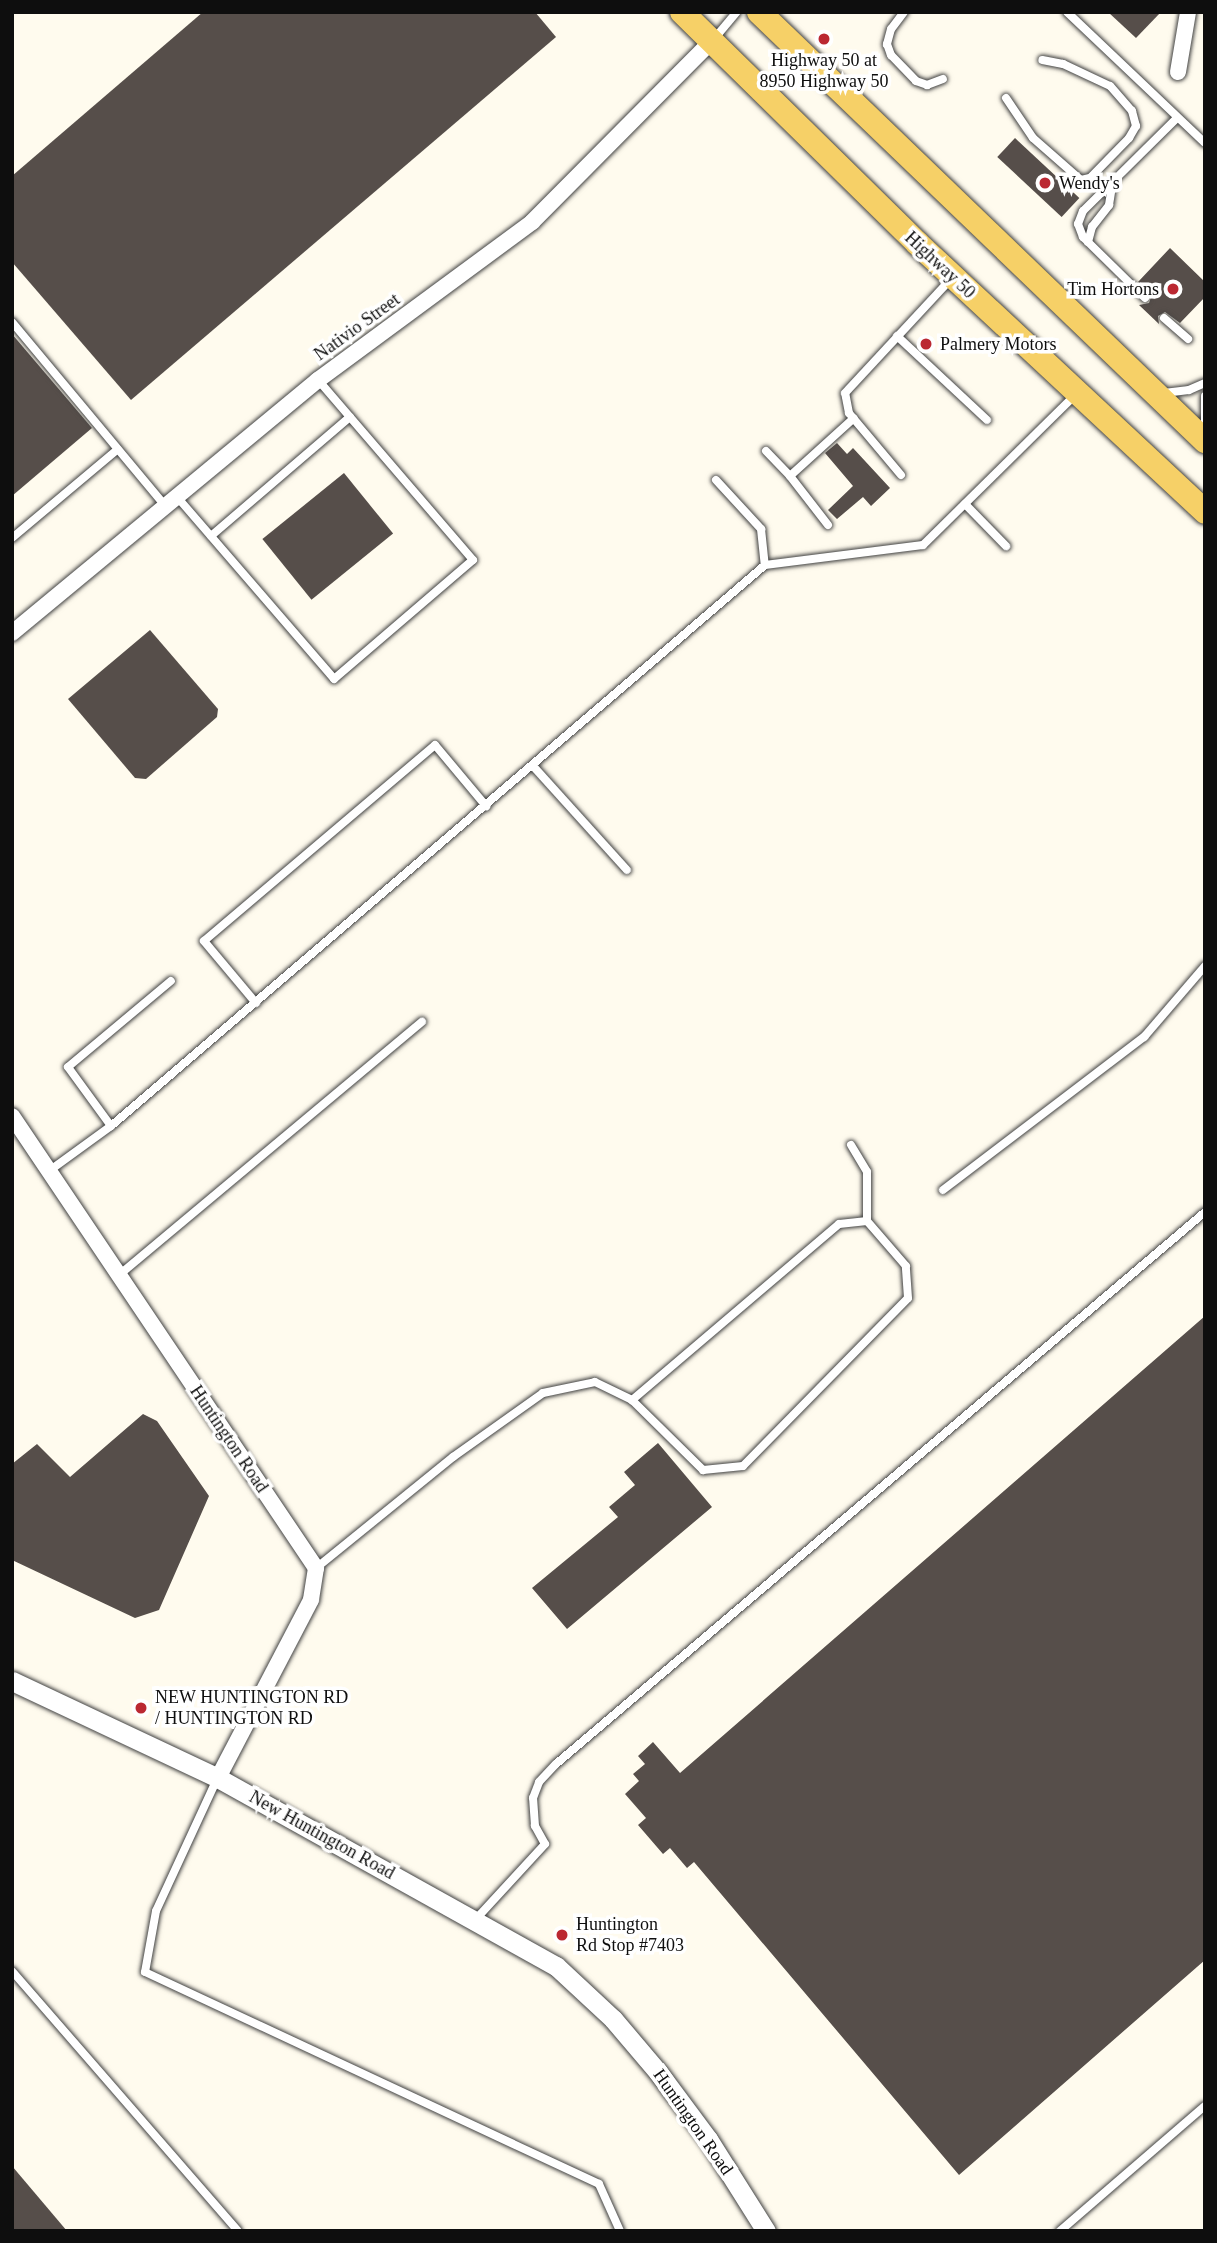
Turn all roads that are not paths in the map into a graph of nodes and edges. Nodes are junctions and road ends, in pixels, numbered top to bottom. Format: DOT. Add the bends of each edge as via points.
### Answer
graph roads {
  1 [pos="682,12"];
  2 [pos="737,12"];
  3 [pos="759,12"];
  4 [pos="904,12"];
  5 [pos="1067,12"];
  6 [pos="1188,12"];
  7 [pos="713,40"];
  8 [pos="1042,60"];
  9 [pos="1178,72"];
  10 [pos="943,79"];
  11 [pos="1006,98"];
  12 [pos="1177,118"];
  13 [pos="1205,143"];
  14 [pos="1113,181"];
  15 [pos="1088,242"];
  16 [pos="954,277"];
  17 [pos="1145,298"];
  18 [pos="1164,318"];
  19 [pos="12,322"];
  20 [pos="897,335"];
  21 [pos="1188,340"];
  22 [pos="318,380"];
  23 [pos="1205,383"];
  24 [pos="1077,392"];
  25 [pos="1154,393"];
  26 [pos="1205,396"];
  27 [pos="350,417"];
  28 [pos="854,418"];
  29 [pos="987,420"];
  30 [pos="1205,424"];
  31 [pos="1205,441"];
  32 [pos="118,449"];
  33 [pos="766,451"];
  34 [pos="901,475"];
  35 [pos="790,476"];
  36 [pos="716,480"];
  37 [pos="172,503"];
  38 [pos="965,504"];
  39 [pos="1205,512"];
  40 [pos="828,525"];
  41 [pos="211,536"];
  42 [pos="12,538"];
  43 [pos="1006,546"];
  44 [pos="765,565"];
  45 [pos="12,633"];
  46 [pos="533,766"];
  47 [pos="486,806"];
  48 [pos="627,870"];
  49 [pos="1205,966"];
  50 [pos="171,981"];
  51 [pos="256,1003"];
  52 [pos="422,1022"];
  53 [pos="12,1116"];
  54 [pos="111,1126"];
  55 [pos="851,1145"];
  56 [pos="49,1171"];
  57 [pos="943,1190"];
  58 [pos="1205,1212"];
  59 [pos="867,1221"];
  60 [pos="119,1275"];
  61 [pos="632,1400"];
  62 [pos="316,1568"];
  63 [pos="12,1681"];
  64 [pos="218,1778"];
  65 [pos="476,1919"];
  66 [pos="12,1971"];
  67 [pos="613,2019"];
  68 [pos="1205,2106"];
  69 [pos="238,2231"];
  70 [pos="620,2231"];
  71 [pos="766,2231"];
  72 [pos="1060,2231"];
  1 -- 7 [label="main road, Highway 50"];
  2 -- 7 [label="lane"];
  3 -- 25 [label="main road"];
  4 -- 10 [label="lane" via="891,29 887,44 891,55 916,81 926,85"];
  5 -- 12 [label="lane"];
  6 -- 9 [label="street"];
  7 -- 16 [label="main road, Highway 50"];
  7 -- 22 [label="street, Nativio Street" via="532,222"];
  8 -- 11 [label="lane" via="1110,86 1132,111 1136,126 1129,138 1090,178 1081,180 1033,138"];
  12 -- 13 [label="lane"];
  12 -- 14 [label="lane"];
  14 -- 15 [label="lane" via="1109,205 1092,227"];
  14 -- 15 [label="lane" via="1080,218 1080,231"];
  15 -- 17 [label="lane"];
  16 -- 20 [label="lane"];
  16 -- 24 [label="main road, Highway 50"];
  18 -- 21 [label="lane"];
  19 -- 32 [label="lane"];
  20 -- 28 [label="lane" via="845,393"];
  20 -- 29 [label="lane"];
  22 -- 27 [label="lane"];
  22 -- 37 [label="street, Nativio Street"];
  23 -- 25 [label="lane" via="1189,390"];
  24 -- 38 [label="lane"];
  24 -- 39 [label="main road, Highway 50"];
  25 -- 31 [label="main road"];
  26 -- 30 [label="lane"];
  27 -- 41 [label="lane"];
  27 -- 41 [label="lane" via="473,560 463,569 334,679"];
  28 -- 34 [label="lane"];
  28 -- 35 [label="lane"];
  32 -- 37 [label="lane"];
  32 -- 42 [label="lane"];
  33 -- 35 [label="lane"];
  35 -- 40 [label="lane"];
  36 -- 44 [label="lane" via="761,529"];
  37 -- 41 [label="lane"];
  37 -- 45 [label="street, Nativio Street"];
  38 -- 43 [label="lane"];
  38 -- 44 [label="lane" via="923,545"];
  44 -- 46 [label="lane"];
  46 -- 47 [label="lane"];
  46 -- 48 [label="lane"];
  47 -- 51 [label="lane"];
  47 -- 51 [label="lane" via="435,745 225,923 204,941"];
  49 -- 57 [label="lane" via="1144,1037"];
  50 -- 54 [label="lane" via="68,1067"];
  51 -- 54 [label="lane"];
  52 -- 60 [label="lane"];
  53 -- 56 [label="street, Huntington Road"];
  54 -- 56 [label="lane"];
  55 -- 59 [label="lane" via="867,1172"];
  56 -- 60 [label="street, Huntington Road"];
  58 -- 65 [label="lane" via="556,1764 539,1782 533,1798 535,1826 545,1844"];
  59 -- 61 [label="lane" via="839,1224"];
  59 -- 61 [label="lane" via="906,1266 908,1298 743,1466 703,1470"];
  60 -- 62 [label="street, Huntington Road"];
  61 -- 62 [label="lane" via="595,1382 543,1393 453,1457"];
  62 -- 64 [label="street" via="311,1600"];
  63 -- 64 [label="street, New Huntington Road"];
  64 -- 65 [label="street, New Huntington Road"];
  64 -- 70 [label="lane" via="156,1911 145,1972 599,2184"];
  65 -- 67 [label="street, New Huntington Road" via="556,1966"];
  66 -- 69 [label="lane"];
  67 -- 71 [label="street, Huntington Road" via="708,2139"];
  68 -- 72 [label="lane"];
}
